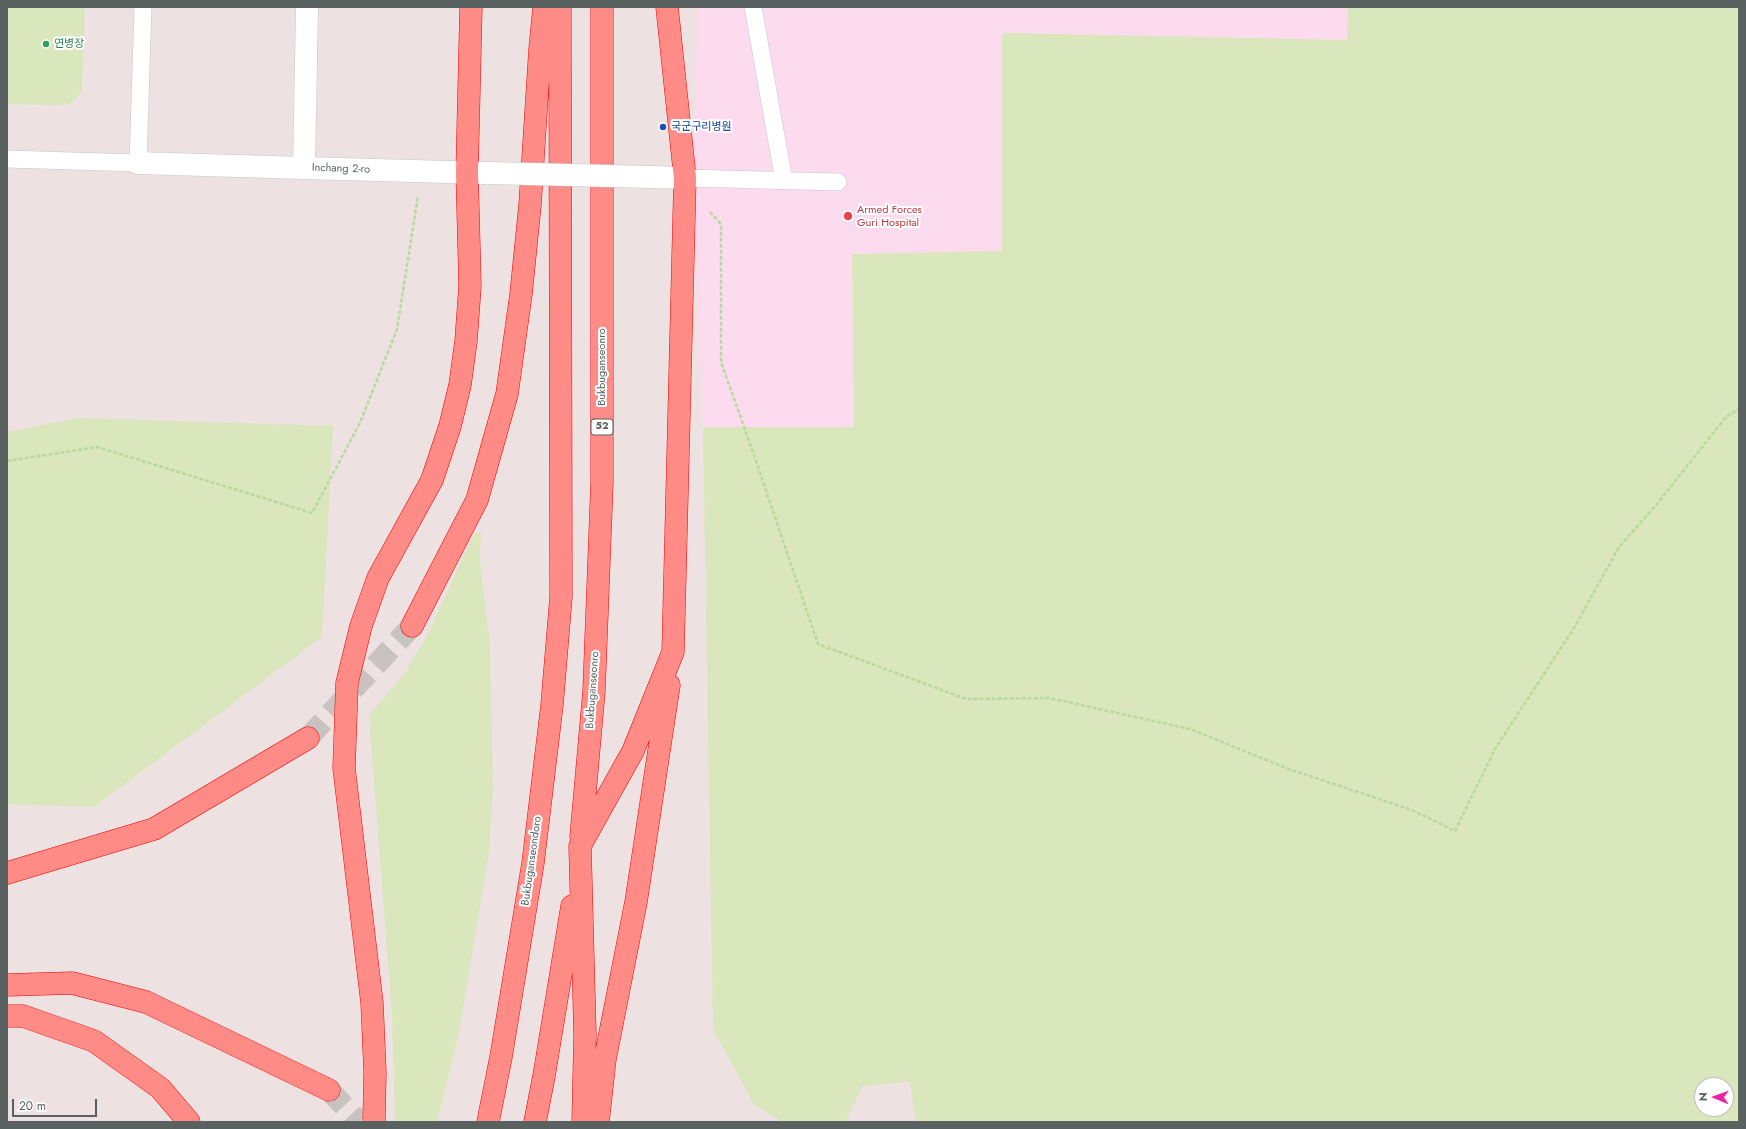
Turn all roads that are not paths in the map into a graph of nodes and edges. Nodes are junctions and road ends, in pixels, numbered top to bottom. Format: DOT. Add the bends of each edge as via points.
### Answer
graph roads {
  1 [pos="142,7"];
  2 [pos="307,7"];
  3 [pos="471,7"];
  4 [pos="544,7"];
  5 [pos="560,7"];
  6 [pos="602,7"];
  7 [pos="667,7"];
  8 [pos="753,7"];
  9 [pos="7,159"];
  10 [pos="138,163"];
  11 [pos="304,168"];
  12 [pos="467,172"];
  13 [pos="685,178"];
  14 [pos="784,180"];
  15 [pos="838,182"];
  16 [pos="412,626"];
  17 [pos="674,652"];
  18 [pos="308,738"];
  19 [pos="580,846"];
  20 [pos="7,874"];
  21 [pos="7,984"];
  22 [pos="7,1016"];
  23 [pos="329,1090"];
  24 [pos="189,1122"];
  25 [pos="374,1122"];
  26 [pos="488,1122"];
  27 [pos="535,1122"];
  28 [pos="583,1122"];
  29 [pos="598,1122"];
  1 -- 10 [label="lane"];
  2 -- 11 [label="street, Inchang 2-ro"];
  3 -- 12 [label="highway"];
  4 -- 16 [label="highway" via="530,205 507,394 477,500"];
  5 -- 26 [label="highway, Bukbuganseondoro" via="561,598 552,705 533,863 502,1057"];
  6 -- 19 [label="highway, Bukbuganseonro / 52" via="602,482 594,691"];
  7 -- 13 [label="highway"];
  8 -- 14 [label="lane"];
  9 -- 10 [label="lane"];
  10 -- 11 [label="street"];
  11 -- 12 [label="street, Inchang 2-ro"];
  12 -- 13 [label="street, Inchang 2-ro, bridge"];
  12 -- 25 [label="highway" via="470,286 460,385 432,480 378,578 361,626 347,683 344,768 372,1002"];
  13 -- 14 [label="lane"];
  13 -- 17 [label="highway"];
  14 -- 15 [label="lane"];
  17 -- 19 [label="highway" via="633,751"];
  17 -- 29 [label="highway" via="636,902 605,1059"];
  18 -- 20 [label="highway" via="154,829"];
  19 -- 27 [label="highway" via="563,968"];
  19 -- 28 [label="highway" via="585,1034"];
  21 -- 23 [label="highway" via="72,983 146,1002"];
  22 -- 24 [label="highway" via="23,1016 94,1041 160,1088"];
}
